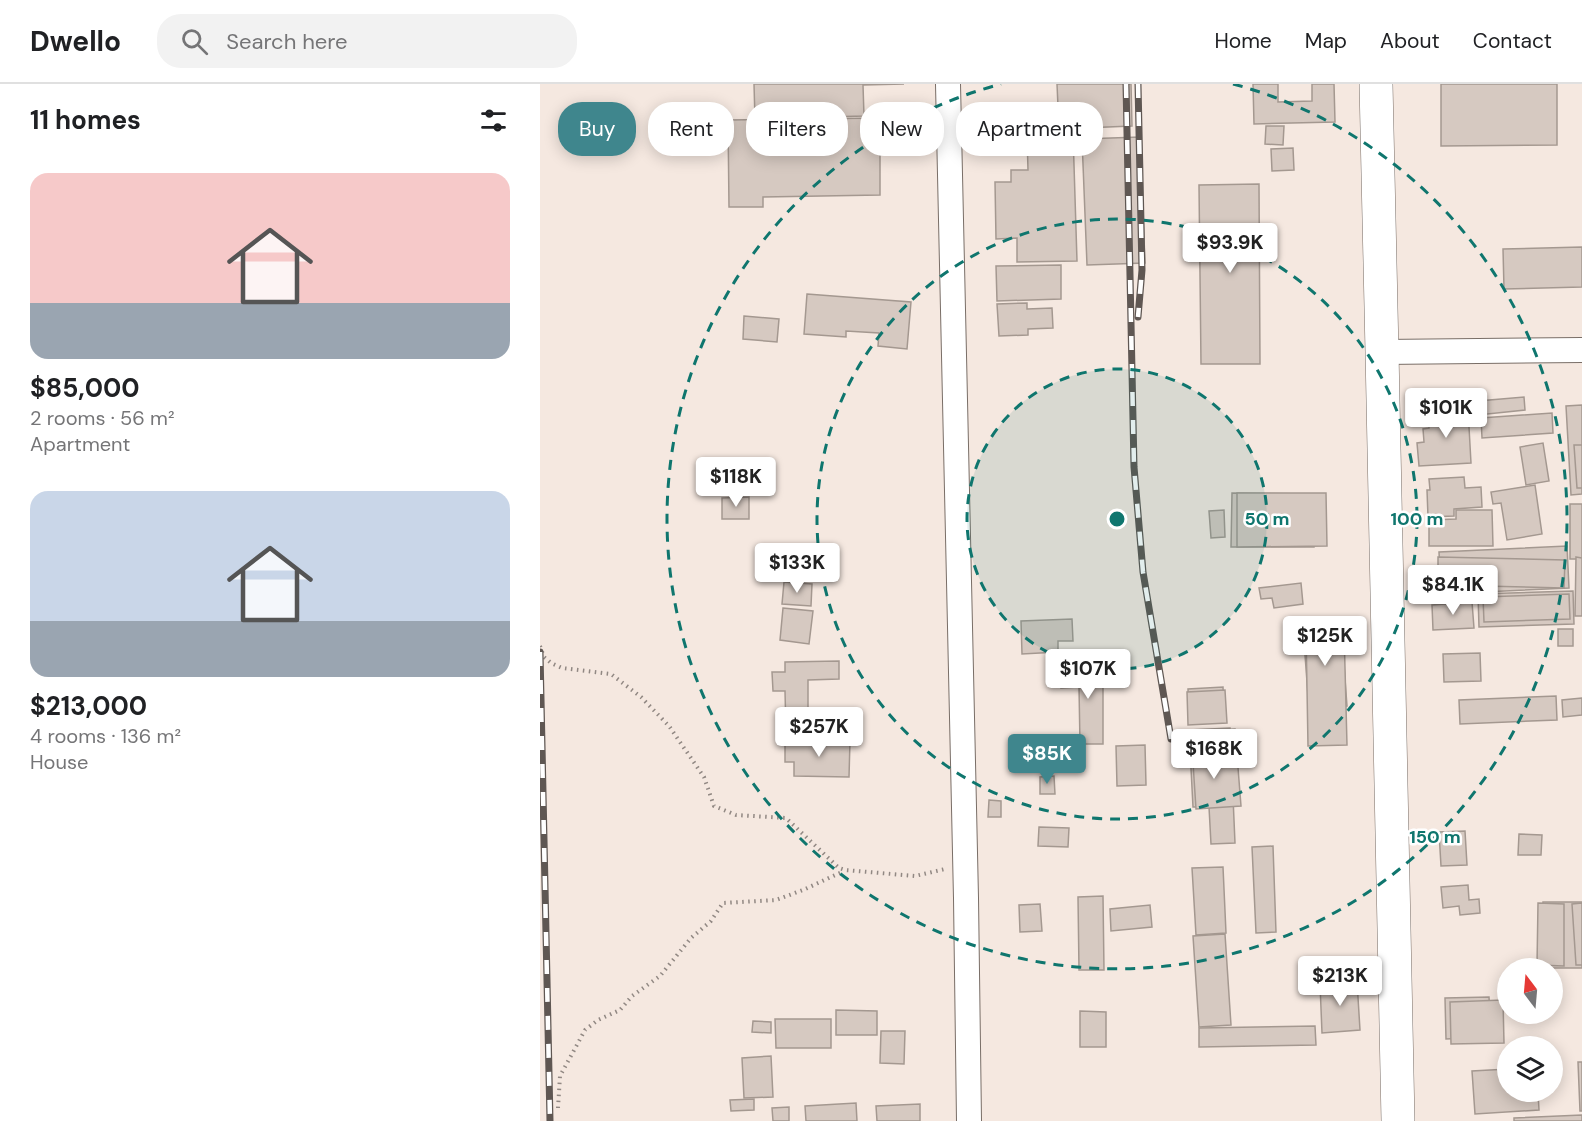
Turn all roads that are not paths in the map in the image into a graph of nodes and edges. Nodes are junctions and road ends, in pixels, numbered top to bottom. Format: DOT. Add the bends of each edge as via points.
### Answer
graph roads {
  1 [pos="948,84"];
  2 [pos="1376,84"];
  3 [pos="1582,350"];
  4 [pos="1382,352"];
  5 [pos="969,1121"];
  6 [pos="1398,1121"];
  1 -- 5 [label="street"];
  2 -- 4 [label="main road"];
  3 -- 4 [label="street"];
  4 -- 6 [label="main road"];
}
